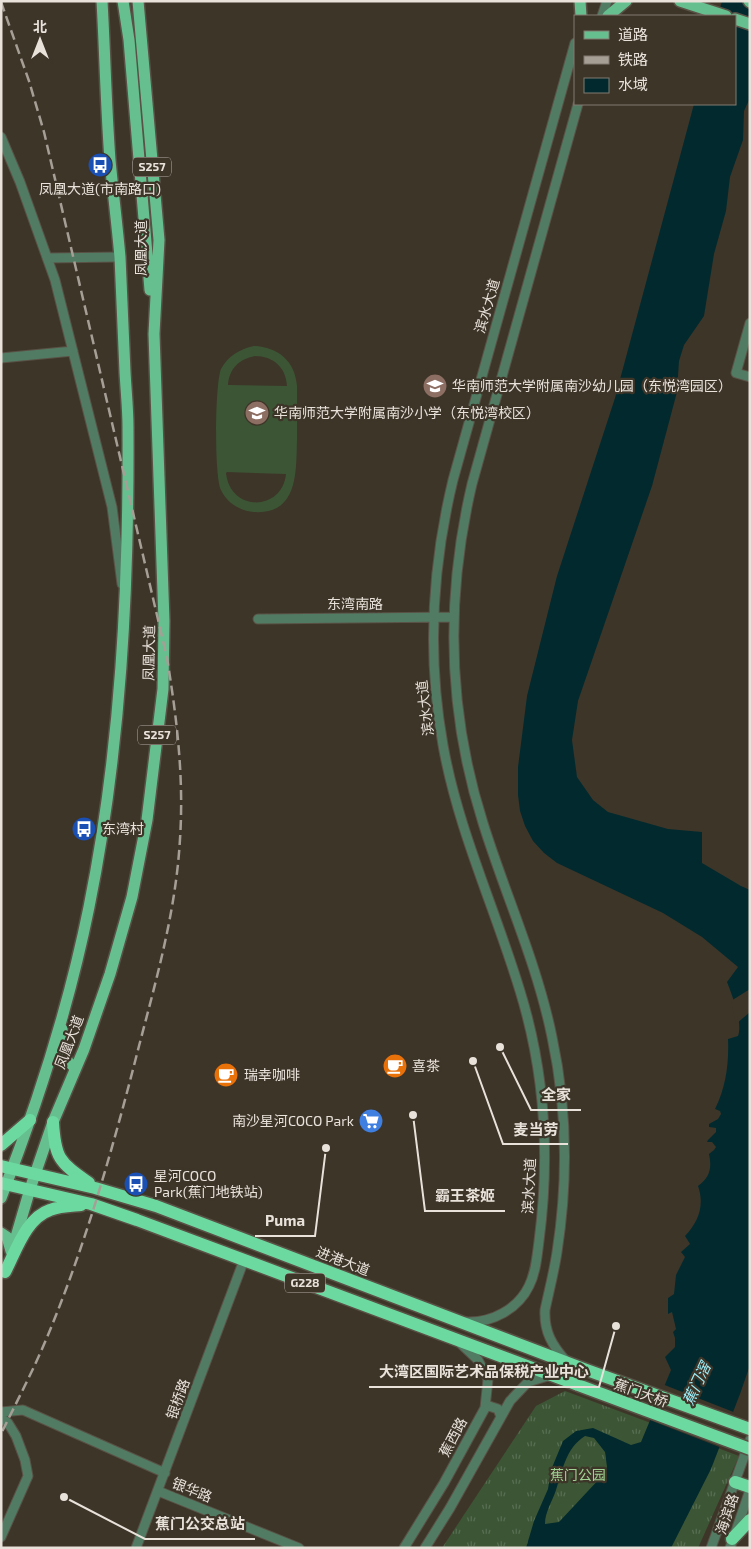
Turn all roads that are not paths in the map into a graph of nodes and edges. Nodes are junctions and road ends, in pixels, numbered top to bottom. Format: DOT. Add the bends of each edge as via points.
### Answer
graph roads {
  1 [pos="102,1"];
  2 [pos="125,1"];
  3 [pos="138,1"];
  4 [pos="580,1"];
  5 [pos="586,1"];
  6 [pos="606,1"];
  7 [pos="626,1"];
  8 [pos="680,1"];
  9 [pos="582,15"];
  10 [pos="582,15"];
  11 [pos="602,15"];
  12 [pos="609,15"];
  13 [pos="723,15"];
  14 [pos="736,19"];
  15 [pos="750,24"];
  16 [pos="574,47"];
  17 [pos="578,105"];
  18 [pos="1,137"];
  19 [pos="120,257"];
  20 [pos="47,258"];
  21 [pos="750,323"];
  22 [pos="154,334"];
  23 [pos="73,351"];
  24 [pos="1,358"];
  25 [pos="750,377"];
  26 [pos="123,615"];
  27 [pos="433,617"];
  28 [pos="453,617"];
  29 [pos="258,619"];
  30 [pos="62,1018"];
  31 [pos="76,1066"];
  32 [pos="30,1120"];
  33 [pos="53,1122"];
  34 [pos="1,1144"];
  35 [pos="7,1167"];
  36 [pos="35,1173"];
  37 [pos="4,1183"];
  38 [pos="95,1188"];
  39 [pos="30,1189"];
  40 [pos="1,1198"];
  41 [pos="91,1204"];
  42 [pos="1,1233"];
  43 [pos="12,1253"];
  44 [pos="244,1260"];
  45 [pos="3,1277"];
  46 [pos="457,1320"];
  47 [pos="457,1340"];
  48 [pos="568,1363"];
  49 [pos="584,1369"];
  50 [pos="551,1375"];
  51 [pos="485,1408"];
  52 [pos="1,1412"];
  53 [pos="501,1417"];
  54 [pos="1,1418"];
  55 [pos="750,1429"];
  56 [pos="750,1440"];
  57 [pos="750,1449"];
  58 [pos="165,1473"];
  59 [pos="735,1482"];
  60 [pos="750,1489"];
  61 [pos="158,1491"];
  62 [pos="750,1520"];
  63 [pos="1,1537"];
  64 [pos="731,1543"];
  65 [pos="711,1547"];
  66 [pos="136,1548"];
  67 [pos="299,1548"];
  68 [pos="404,1548"];
  69 [pos="425,1548"];
  1 -- 19 [label="main road, 凤凰大道" via="110,157"];
  2 -- 22 [label="main road, S257"];
  3 -- 22 [label="main road, 凤凰大道 / S257" via="159,240"];
  4 -- 9 [label="main road"];
  5 -- 10 [label="street"];
  6 -- 11 [label="street"];
  7 -- 12 [label="main road"];
  8 -- 13 [label="main road"];
  14 -- 15 [label="main road"];
  16 -- 27 [label="street, 滨水大道" via="453,480 440,538"];
  17 -- 28 [label="street" via="472,484 458,550"];
  18 -- 20 [label="street, 凤凰大道"];
  19 -- 20 [label="street"];
  19 -- 26 [label="main road, 凤凰大道" via="128,424 127,577"];
  20 -- 23 [label="street, 凤凰大道"];
  21 -- 25 [label="street" via="736,373"];
  22 -- 31 [label="main road, 凤凰大道 / S257" via="164,621 163,689 147,820 132,897 110,974"];
  23 -- 24 [label="street"];
  23 -- 26 [label="street, 凤凰大道" via="112,507"];
  26 -- 30 [label="main road, 凤凰大道" via="112,762 102,834 89,907"];
  27 -- 28 [label="street, 东湾南路"];
  27 -- 29 [label="street, 东湾南路"];
  27 -- 46 [label="street, 滨水大道" via="435,686 449,774 527,1016 538,1067 545,1144 542,1223 529,1286 514,1305 493,1318"];
  28 -- 48 [label="street" via="454,684 468,770 483,825 539,985 557,1064 563,1117 563,1198 544,1319 548,1337"];
  30 -- 31 [label="main road" via="65,1058"];
  30 -- 32 [label="main road, 凤凰大道"];
  31 -- 33 [label="main road, 凤凰大道 / S257"];
  32 -- 34 [label="highway"];
  32 -- 35 [label="main road, 凤凰大道"];
  33 -- 36 [label="main road, 凤凰大道 / S257"];
  33 -- 38 [label="highway" via="57,1155"];
  35 -- 36 [label="highway, 进港大道 / G228"];
  35 -- 37 [label="main road, 凤凰大道"];
  36 -- 38 [label="highway, 进港大道 / G228"];
  36 -- 39 [label="main road, 凤凰大道 / S257"];
  37 -- 39 [label="highway, G228"];
  37 -- 40 [label="main road, 凤凰大道"];
  38 -- 46 [label="highway, 进港大道 / G228" via="156,1206"];
  39 -- 41 [label="highway, G228"];
  39 -- 43 [label="main road, 凤凰大道"];
  41 -- 44 [label="highway, G228"];
  41 -- 45 [label="highway" via="48,1210 36,1218 28,1227"];
  42 -- 43 [label="main road" via="7,1237"];
  43 -- 45 [label="main road, 凤凰大道"];
  44 -- 47 [label="highway, G228"];
  44 -- 58 [label="street, 银桥路"];
  46 -- 48 [label="highway, 进港大道 / G228"];
  47 -- 50 [label="highway, G228"];
  47 -- 51 [label="street, 蕉西路" via="478,1360 488,1379"];
  48 -- 49 [label="highway, 进港大道 / G228"];
  49 -- 55 [label="highway, 蕉门大桥 / G228"];
  50 -- 53 [label="street" via="528,1382 510,1401"];
  50 -- 57 [label="highway, 蕉门大桥 / G228, bridge"];
  51 -- 53 [label="street" via="494,1406"];
  51 -- 68 [label="street, 蕉西路"];
  52 -- 58 [label="street" via="23,1410"];
  53 -- 69 [label="street"];
  54 -- 63 [label="street" via="16,1436 28,1476"];
  56 -- 59 [label="street"];
  58 -- 61 [label="street, 银桥路"];
  59 -- 60 [label="highway"];
  59 -- 65 [label="street"];
  60 -- 64 [label="street, 海滨路"];
  61 -- 66 [label="street, 银桥路"];
  61 -- 67 [label="street, 银华路"];
  62 -- 64 [label="highway"];
}
